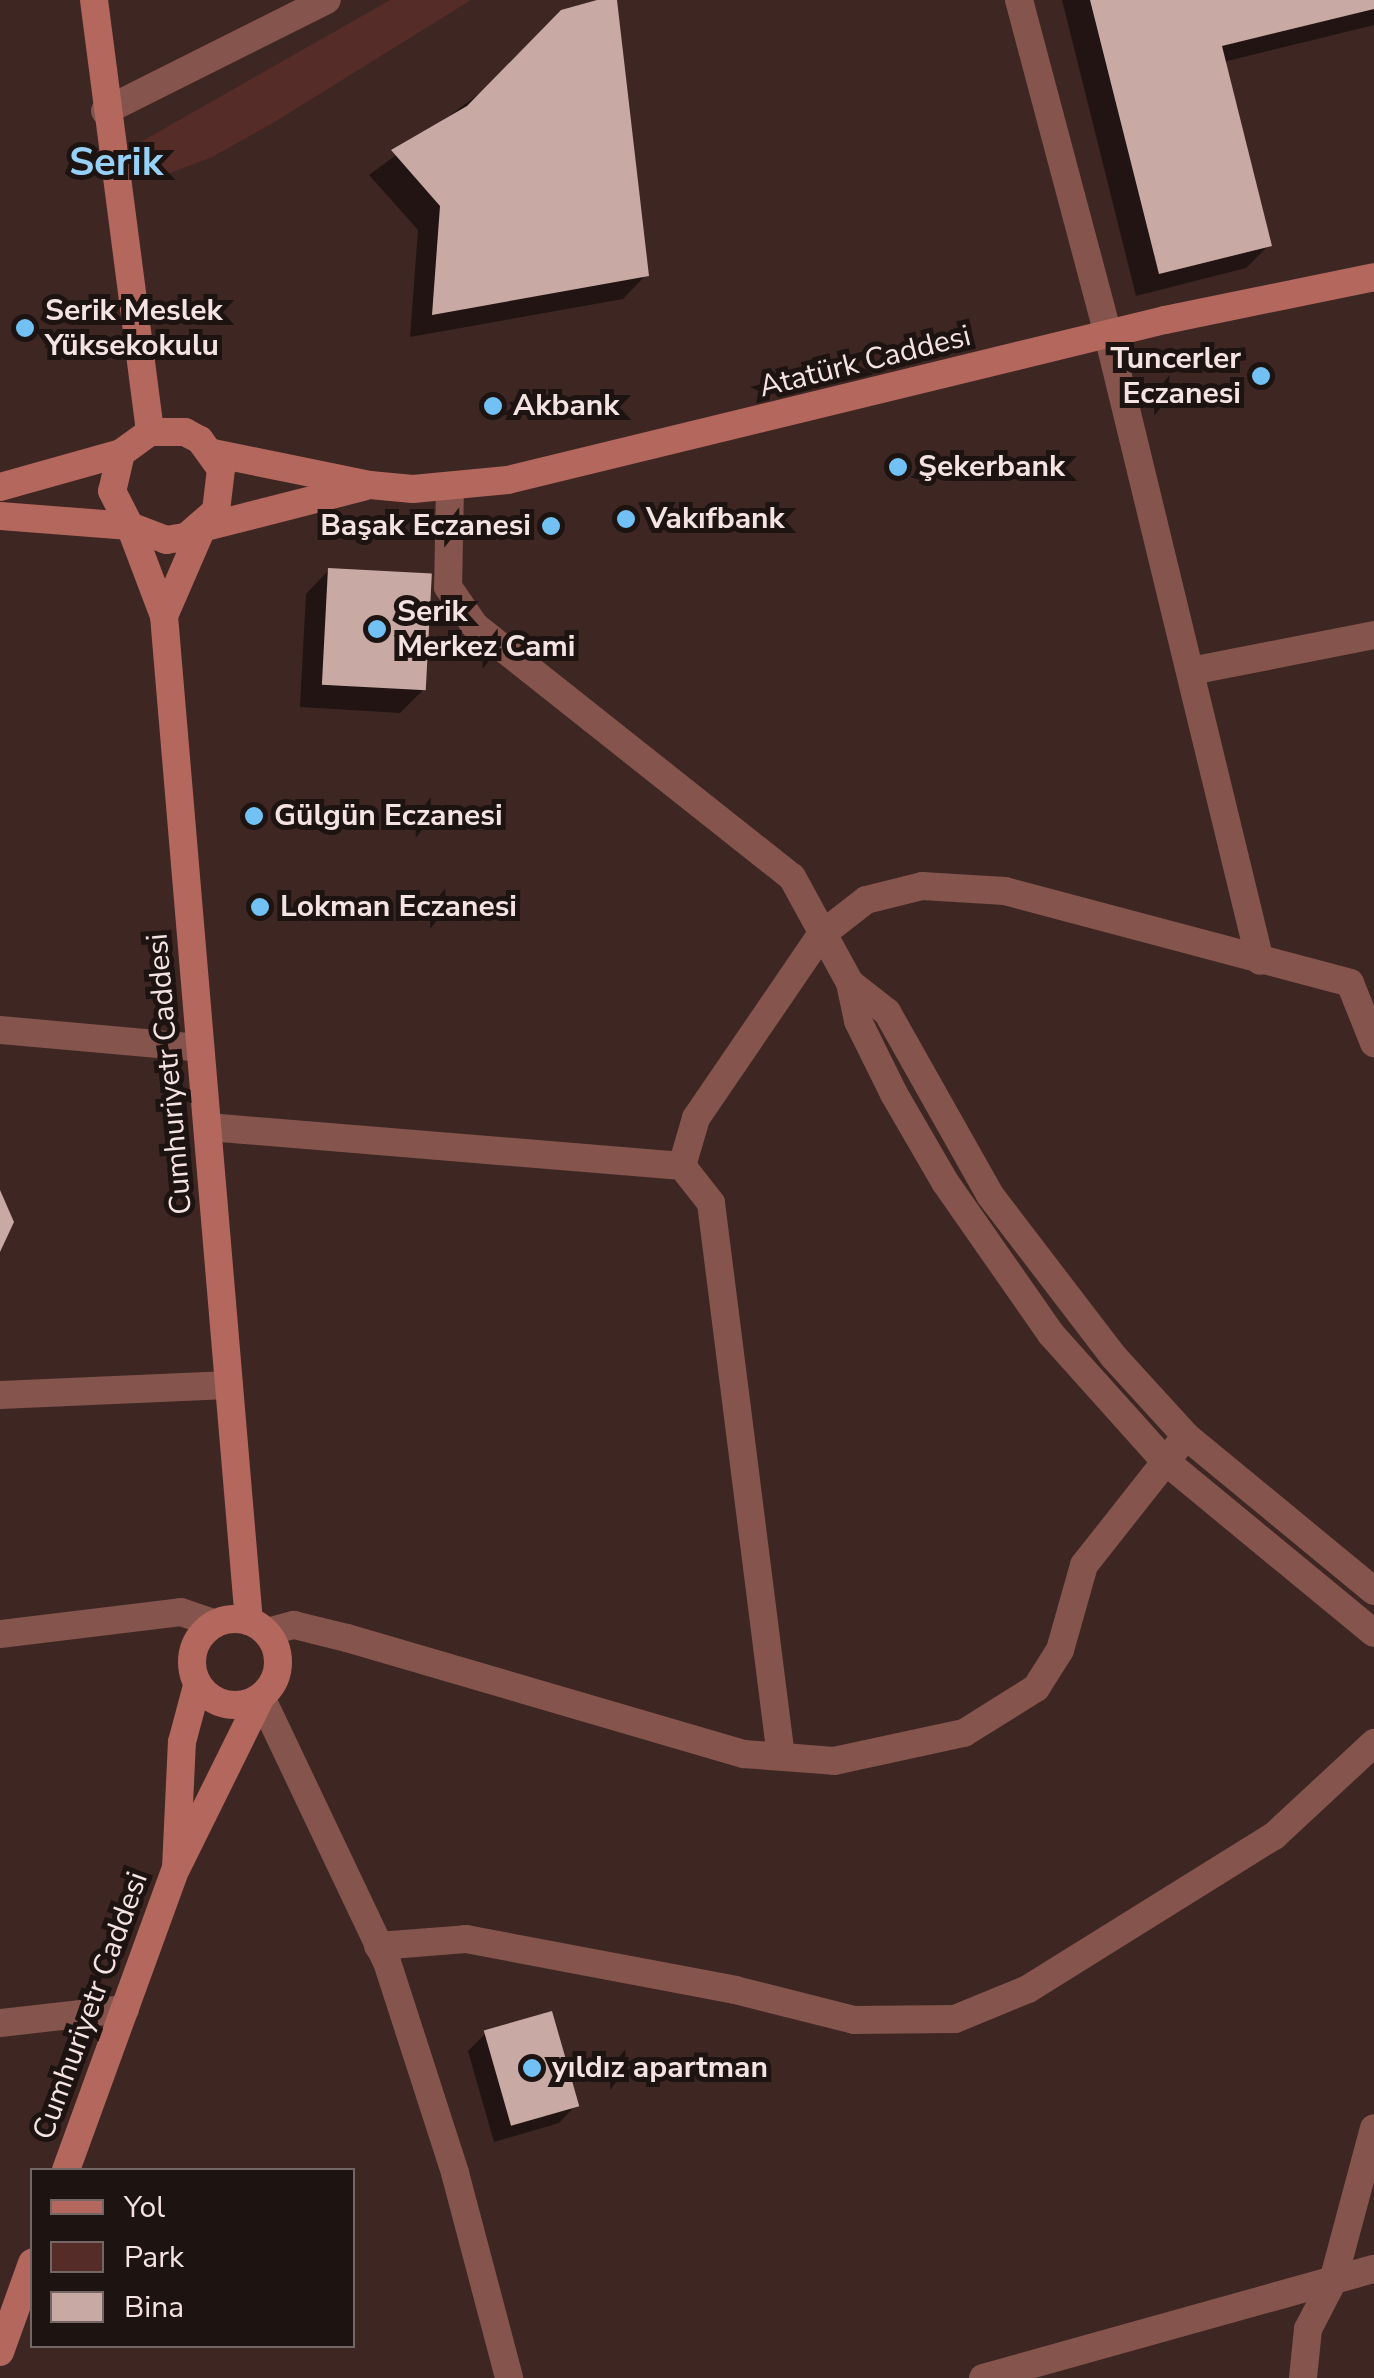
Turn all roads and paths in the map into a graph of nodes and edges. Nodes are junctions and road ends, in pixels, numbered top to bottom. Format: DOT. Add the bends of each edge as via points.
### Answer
graph roads {
  1 [pos="94,0"];
  2 [pos="327,0"];
  3 [pos="1019,0"];
  4 [pos="105,111"];
  5 [pos="1374,277"];
  6 [pos="1108,335"];
  7 [pos="150,432"];
  8 [pos="213,453"];
  9 [pos="122,454"];
  10 [pos="370,485"];
  11 [pos="0,487"];
  12 [pos="450,487"];
  13 [pos="0,516"];
  14 [pos="130,526"];
  15 [pos="202,528"];
  16 [pos="164,616"];
  17 [pos="1374,635"];
  18 [pos="1191,671"];
  19 [pos="822,934"];
  20 [pos="1260,961"];
  21 [pos="1362,979"];
  22 [pos="850,983"];
  23 [pos="0,1030"];
  24 [pos="1374,1043"];
  25 [pos="200,1048"];
  26 [pos="208,1127"];
  27 [pos="682,1166"];
  28 [pos="230,1385"];
  29 [pos="0,1396"];
  30 [pos="1186,1436"];
  31 [pos="1164,1460"];
  32 [pos="1374,1591"];
  33 [pos="239,1624"];
  34 [pos="1374,1633"];
  35 [pos="0,1634"];
  36 [pos="198,1686"];
  37 [pos="261,1697"];
  38 [pos="1374,1743"];
  39 [pos="782,1757"];
  40 [pos="176,1868"];
  41 [pos="378,1946"];
  42 [pos="125,2009"];
  43 [pos="0,2022"];
  44 [pos="1374,2128"];
  45 [pos="67,2168"];
  46 [pos="30,2269"];
  47 [pos="1374,2269"];
  48 [pos="1333,2280"];
  49 [pos="0,2352"];
  50 [pos="510,2378"];
  51 [pos="983,2378"];
  52 [pos="1303,2378"];
  1 -- 4 [label="main road"];
  2 -- 4 [label="street"];
  3 -- 6 [label="street"];
  4 -- 7 [label="main road"];
  5 -- 6 [label="main road, Atatürk Caddesi"];
  6 -- 12 [label="main road, Atatürk Caddesi" via="527,476"];
  6 -- 18 [label="street"];
  7 -- 8 [label="main road" via="184,432"];
  7 -- 9 [label="main road"];
  8 -- 10 [label="main road, Atatürk Caddesi"];
  8 -- 15 [label="main road" via="222,491"];
  9 -- 11 [label="main road"];
  9 -- 14 [label="main road" via="112,491"];
  10 -- 12 [label="main road, Atatürk Caddesi"];
  10 -- 15 [label="main road, Atatürk Caddesi"];
  12 -- 19 [label="street" via="448,587 475,626 792,877"];
  13 -- 14 [label="main road"];
  14 -- 15 [label="main road" via="166,540"];
  14 -- 16 [label="main road, Cumhuriyetr Caddesi"];
  15 -- 16 [label="main road"];
  16 -- 25 [label="main road, Cumhuriyetr Caddesi"];
  17 -- 18 [label="street"];
  18 -- 20 [label="street"];
  19 -- 20 [label="street" via="866,900 922,886 1005,890 1173,931"];
  19 -- 22 [label="street"];
  19 -- 27 [label="street" via="696,1118"];
  20 -- 21 [label="street"];
  21 -- 24 [label="street"];
  22 -- 30 [label="street" via="886,1012 916,1074 1029,1250"];
  22 -- 31 [label="street" via="858,1021 880,1065 966,1214 1051,1334"];
  23 -- 25 [label="street"];
  25 -- 26 [label="main road, Cumhuriyetr Caddesi"];
  26 -- 27 [label="street"];
  26 -- 28 [label="main road, Cumhuriyetr Caddesi"];
  27 -- 39 [label="street" via="711,1203"];
  28 -- 29 [label="street"];
  28 -- 33 [label="main road, Cumhuriyetr Caddesi" via="245,1574"];
  30 -- 31 [label="street"];
  30 -- 32 [label="street"];
  31 -- 34 [label="street"];
  31 -- 39 [label="street" via="1084,1565 1060,1650 1036,1688 964,1733 834,1761"];
  33 -- 35 [label="street" via="180,1612"];
  33 -- 36 [label="main road" via="190,1658"];
  33 -- 37 [label="main road" via="278,1658"];
  33 -- 39 [label="street" via="294,1625 744,1754"];
  36 -- 37 [label="main road" via="234,1706"];
  36 -- 40 [label="main road, Cumhuriyetr Caddesi" via="182,1742"];
  37 -- 40 [label="main road"];
  37 -- 41 [label="street"];
  38 -- 41 [label="street" via="1274,1836 1028,1989 955,2020 854,2020 466,1938"];
  40 -- 42 [label="main road, Cumhuriyetr Caddesi"];
  41 -- 50 [label="street" via="455,2173"];
  42 -- 43 [label="street"];
  42 -- 45 [label="main road, Cumhuriyetr Caddesi"];
  44 -- 48 [label="street"];
  46 -- 49 [label="main road"];
  47 -- 48 [label="street"];
  48 -- 51 [label="street"];
  48 -- 52 [label="street" via="1308,2330"];
}
